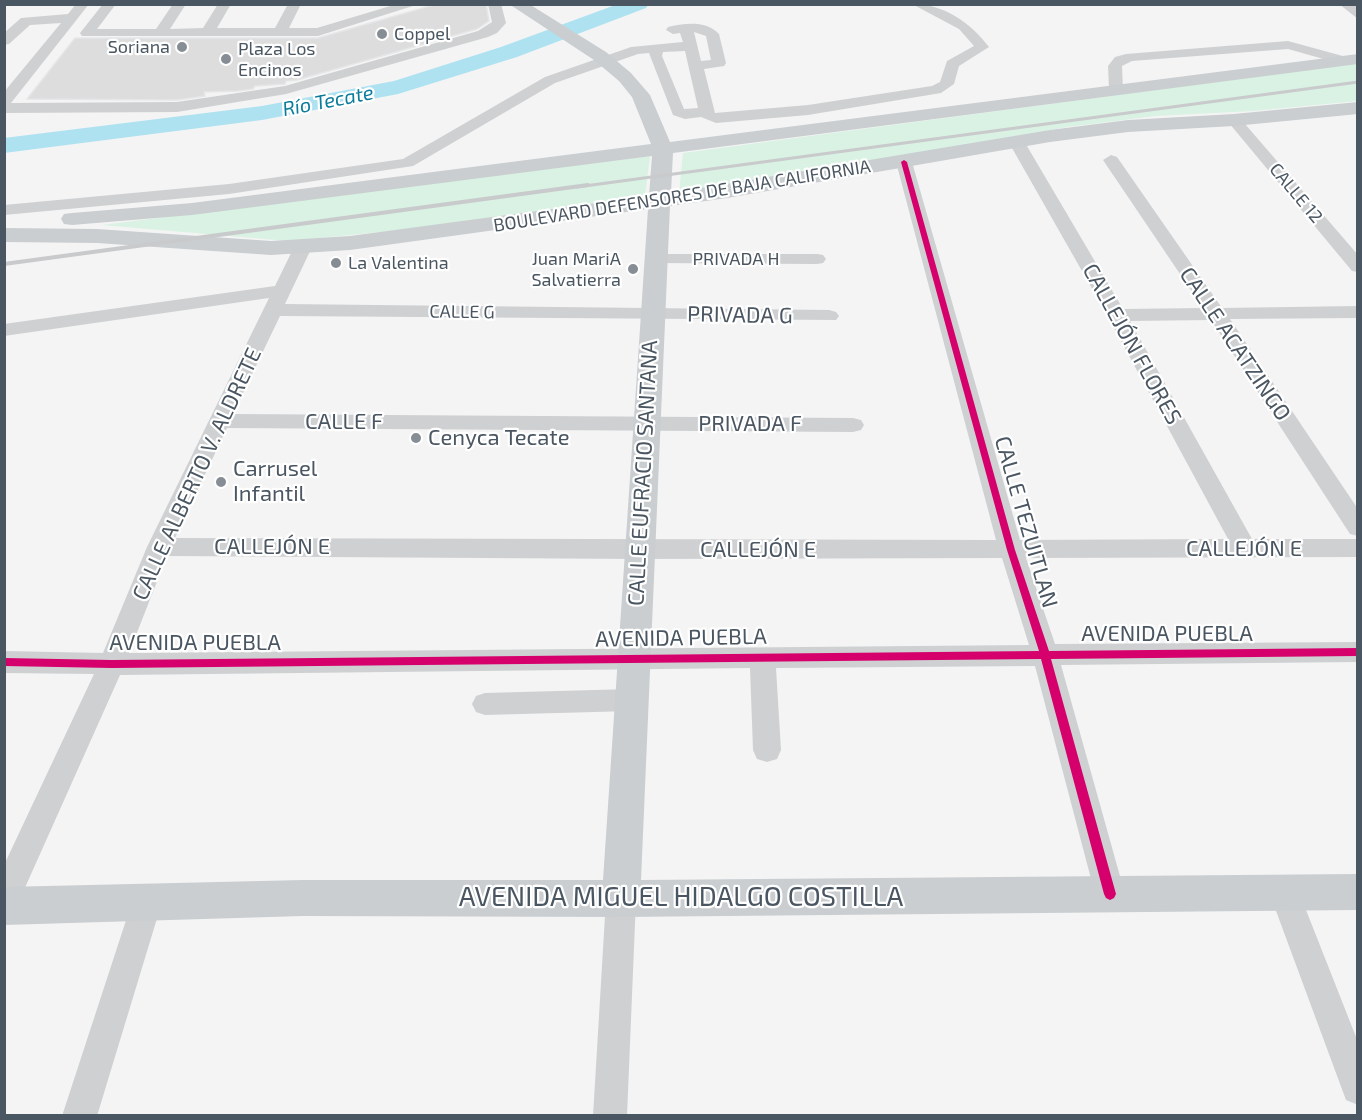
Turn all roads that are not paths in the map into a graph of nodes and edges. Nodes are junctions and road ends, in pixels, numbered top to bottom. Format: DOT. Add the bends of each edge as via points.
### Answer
graph roads {
  1 [pos="83,4"];
  2 [pos="97,4"];
  3 [pos="110,4"];
  4 [pos="180,4"];
  5 [pos="225,4"];
  6 [pos="295,4"];
  7 [pos="306,4"];
  8 [pos="372,4"];
  9 [pos="413,4"];
  10 [pos="494,4"];
  11 [pos="517,4"];
  12 [pos="918,4"];
  13 [pos="1345,4"];
  14 [pos="384,13"];
  15 [pos="1358,15"];
  16 [pos="72,18"];
  17 [pos="686,28"];
  18 [pos="285,32"];
  19 [pos="60,33"];
  20 [pos="160,33"];
  21 [pos="207,33"];
  22 [pos="691,46"];
  23 [pos="657,48"];
  24 [pos="9,51"];
  25 [pos="595,53"];
  26 [pos="43,54"];
  27 [pos="1351,60"];
  28 [pos="696,66"];
  29 [pos="1116,89"];
  30 [pos="4,102"];
  31 [pos="4,108"];
  32 [pos="1358,108"];
  33 [pos="706,112"];
  34 [pos="1234,120"];
  35 [pos="1016,141"];
  36 [pos="663,149"];
  37 [pos="1111,160"];
  38 [pos="904,162"];
  39 [pos="662,202"];
  40 [pos="4,210"];
  41 [pos="4,224"];
  42 [pos="4,235"];
  43 [pos="303,247"];
  44 [pos="656,260"];
  45 [pos="817,260"];
  46 [pos="1358,267"];
  47 [pos="277,301"];
  48 [pos="1358,312"];
  49 [pos="1216,313"];
  50 [pos="652,314"];
  51 [pos="1117,315"];
  52 [pos="829,316"];
  53 [pos="4,330"];
  54 [pos="221,422"];
  55 [pos="647,424"];
  56 [pos="853,425"];
  57 [pos="1358,528"];
  58 [pos="159,547"];
  59 [pos="1358,548"];
  60 [pos="1245,549"];
  61 [pos="639,550"];
  62 [pos="1011,550"];
  63 [pos="1358,652"];
  64 [pos="1045,654"];
  65 [pos="762,657"];
  66 [pos="633,658"];
  67 [pos="4,662"];
  68 [pos="111,664"];
  69 [pos="631,700"];
  70 [pos="485,704"];
  71 [pos="767,750"];
  72 [pos="1284,892"];
  73 [pos="1358,892"];
  74 [pos="1110,894"];
  75 [pos="621,899"];
  76 [pos="4,900"];
  77 [pos="147,902"];
  78 [pos="4,906"];
  79 [pos="1358,1088"];
  80 [pos="79,1116"];
  81 [pos="610,1116"];
  1 -- 16 [label="street"];
  2 -- 19 [label="street" via="81,23"];
  3 -- 20 [label="street" via="87,33"];
  4 -- 20 [label="street"];
  5 -- 21 [label="street"];
  6 -- 18 [label="street"];
  7 -- 18 [label="street"];
  8 -- 14 [label="street"];
  9 -- 14 [label="street"];
  10 -- 31 [label="street" via="499,23 483,34 286,90 177,107"];
  11 -- 25 [label="main road, CALLE EUFRACIO SANTANA"];
  12 -- 33 [label="street" via="964,26 982,47 952,64 943,87 808,110 716,118"];
  13 -- 15 [label="street"];
  14 -- 18 [label="street" via="318,32"];
  16 -- 19 [label="street"];
  16 -- 24 [label="street" via="26,21"];
  17 -- 22 [label="street"];
  17 -- 25 [label="street"];
  17 -- 28 [label="street" via="712,34 719,60 717,64"];
  18 -- 21 [label="street"];
  19 -- 26 [label="street"];
  20 -- 21 [label="street"];
  22 -- 23 [label="street"];
  22 -- 28 [label="street"];
  23 -- 25 [label="street"];
  23 -- 33 [label="street" via="655,56 678,112"];
  24 -- 26 [label="street"];
  25 -- 36 [label="main road, CALLE EUFRACIO SANTANA" via="641,95"];
  25 -- 40 [label="street" via="407,163 229,189"];
  26 -- 30 [label="street"];
  27 -- 29 [label="main road"];
  27 -- 29 [label="street" via="1288,45 1131,57 1115,66"];
  28 -- 33 [label="street"];
  29 -- 36 [label="main road"];
  32 -- 34 [label="main road, BOULEVARD DEFENSORES DE BAJA CALIFORNIA"];
  34 -- 35 [label="main road, BOULEVARD DEFENSORES DE BAJA CALIFORNIA" via="1128,126"];
  34 -- 46 [label="street, CALLE 12"];
  35 -- 38 [label="main road, BOULEVARD DEFENSORES DE BAJA CALIFORNIA"];
  35 -- 51 [label="street, CALLEJÓN FLORES"];
  36 -- 39 [label="main road, CALLE EUFRACIO SANTANA"];
  36 -- 41 [label="main road" via="192,209"];
  37 -- 49 [label="street, CALLE ACATZINGO"];
  38 -- 39 [label="main road, BOULEVARD DEFENSORES DE BAJA CALIFORNIA"];
  38 -- 62 [label="street, CALLE TEZUITLAN"];
  39 -- 43 [label="main road, BOULEVARD DEFENSORES DE BAJA CALIFORNIA"];
  39 -- 44 [label="main road, CALLE EUFRACIO SANTANA"];
  42 -- 43 [label="main road, BOULEVARD DEFENSORES DE BAJA CALIFORNIA"];
  43 -- 47 [label="street, CALLE ALBERTO V. ALDRETE"];
  44 -- 45 [label="street, PRIVADA H"];
  44 -- 50 [label="main road, CALLE EUFRACIO SANTANA"];
  47 -- 50 [label="street, CALLE G"];
  47 -- 53 [label="street, CALLE G"];
  47 -- 54 [label="street, CALLE ALBERTO V. ALDRETE"];
  48 -- 49 [label="street"];
  49 -- 51 [label="street"];
  49 -- 57 [label="street, CALLE ACATZINGO"];
  50 -- 52 [label="street, PRIVADA G"];
  50 -- 55 [label="main road, CALLE EUFRACIO SANTANA"];
  51 -- 60 [label="street, CALLEJÓN FLORES"];
  54 -- 55 [label="street, CALLE F"];
  54 -- 58 [label="street, CALLE ALBERTO V. ALDRETE"];
  55 -- 56 [label="street, PRIVADA F"];
  55 -- 61 [label="main road, CALLE EUFRACIO SANTANA"];
  58 -- 61 [label="street, CALLEJÓN E"];
  58 -- 68 [label="street, CALLE ALBERTO V. ALDRETE"];
  59 -- 60 [label="street, CALLEJÓN E"];
  60 -- 62 [label="street, CALLEJÓN E"];
  61 -- 62 [label="street, CALLEJÓN E"];
  61 -- 66 [label="main road, CALLE EUFRACIO SANTANA"];
  62 -- 64 [label="street, CALLE TEZUITLAN"];
  63 -- 64 [label="street, AVENIDA PUEBLA"];
  64 -- 65 [label="street, AVENIDA PUEBLA"];
  64 -- 74 [label="street, CALLE TEZUITLAN"];
  65 -- 66 [label="street, AVENIDA PUEBLA"];
  65 -- 71 [label="street"];
  66 -- 68 [label="street, AVENIDA PUEBLA"];
  66 -- 69 [label="main road, CALLE EUFRACIO SANTANA"];
  67 -- 68 [label="street, AVENIDA PUEBLA"];
  68 -- 76 [label="street, CALLE ALBERTO V. ALDRETE"];
  69 -- 70 [label="street"];
  69 -- 75 [label="main road, CALLE EUFRACIO SANTANA"];
  72 -- 73 [label="main road, AVENIDA MIGUEL HIDALGO COSTILLA"];
  72 -- 74 [label="main road, AVENIDA MIGUEL HIDALGO COSTILLA"];
  72 -- 79 [label="street"];
  74 -- 75 [label="main road, AVENIDA MIGUEL HIDALGO COSTILLA"];
  75 -- 77 [label="main road, AVENIDA MIGUEL HIDALGO COSTILLA" via="303,898"];
  75 -- 81 [label="street, CALLE EUFRACIO SANTANA"];
  77 -- 78 [label="main road, AVENIDA MIGUEL HIDALGO COSTILLA"];
  77 -- 80 [label="street"];
}
